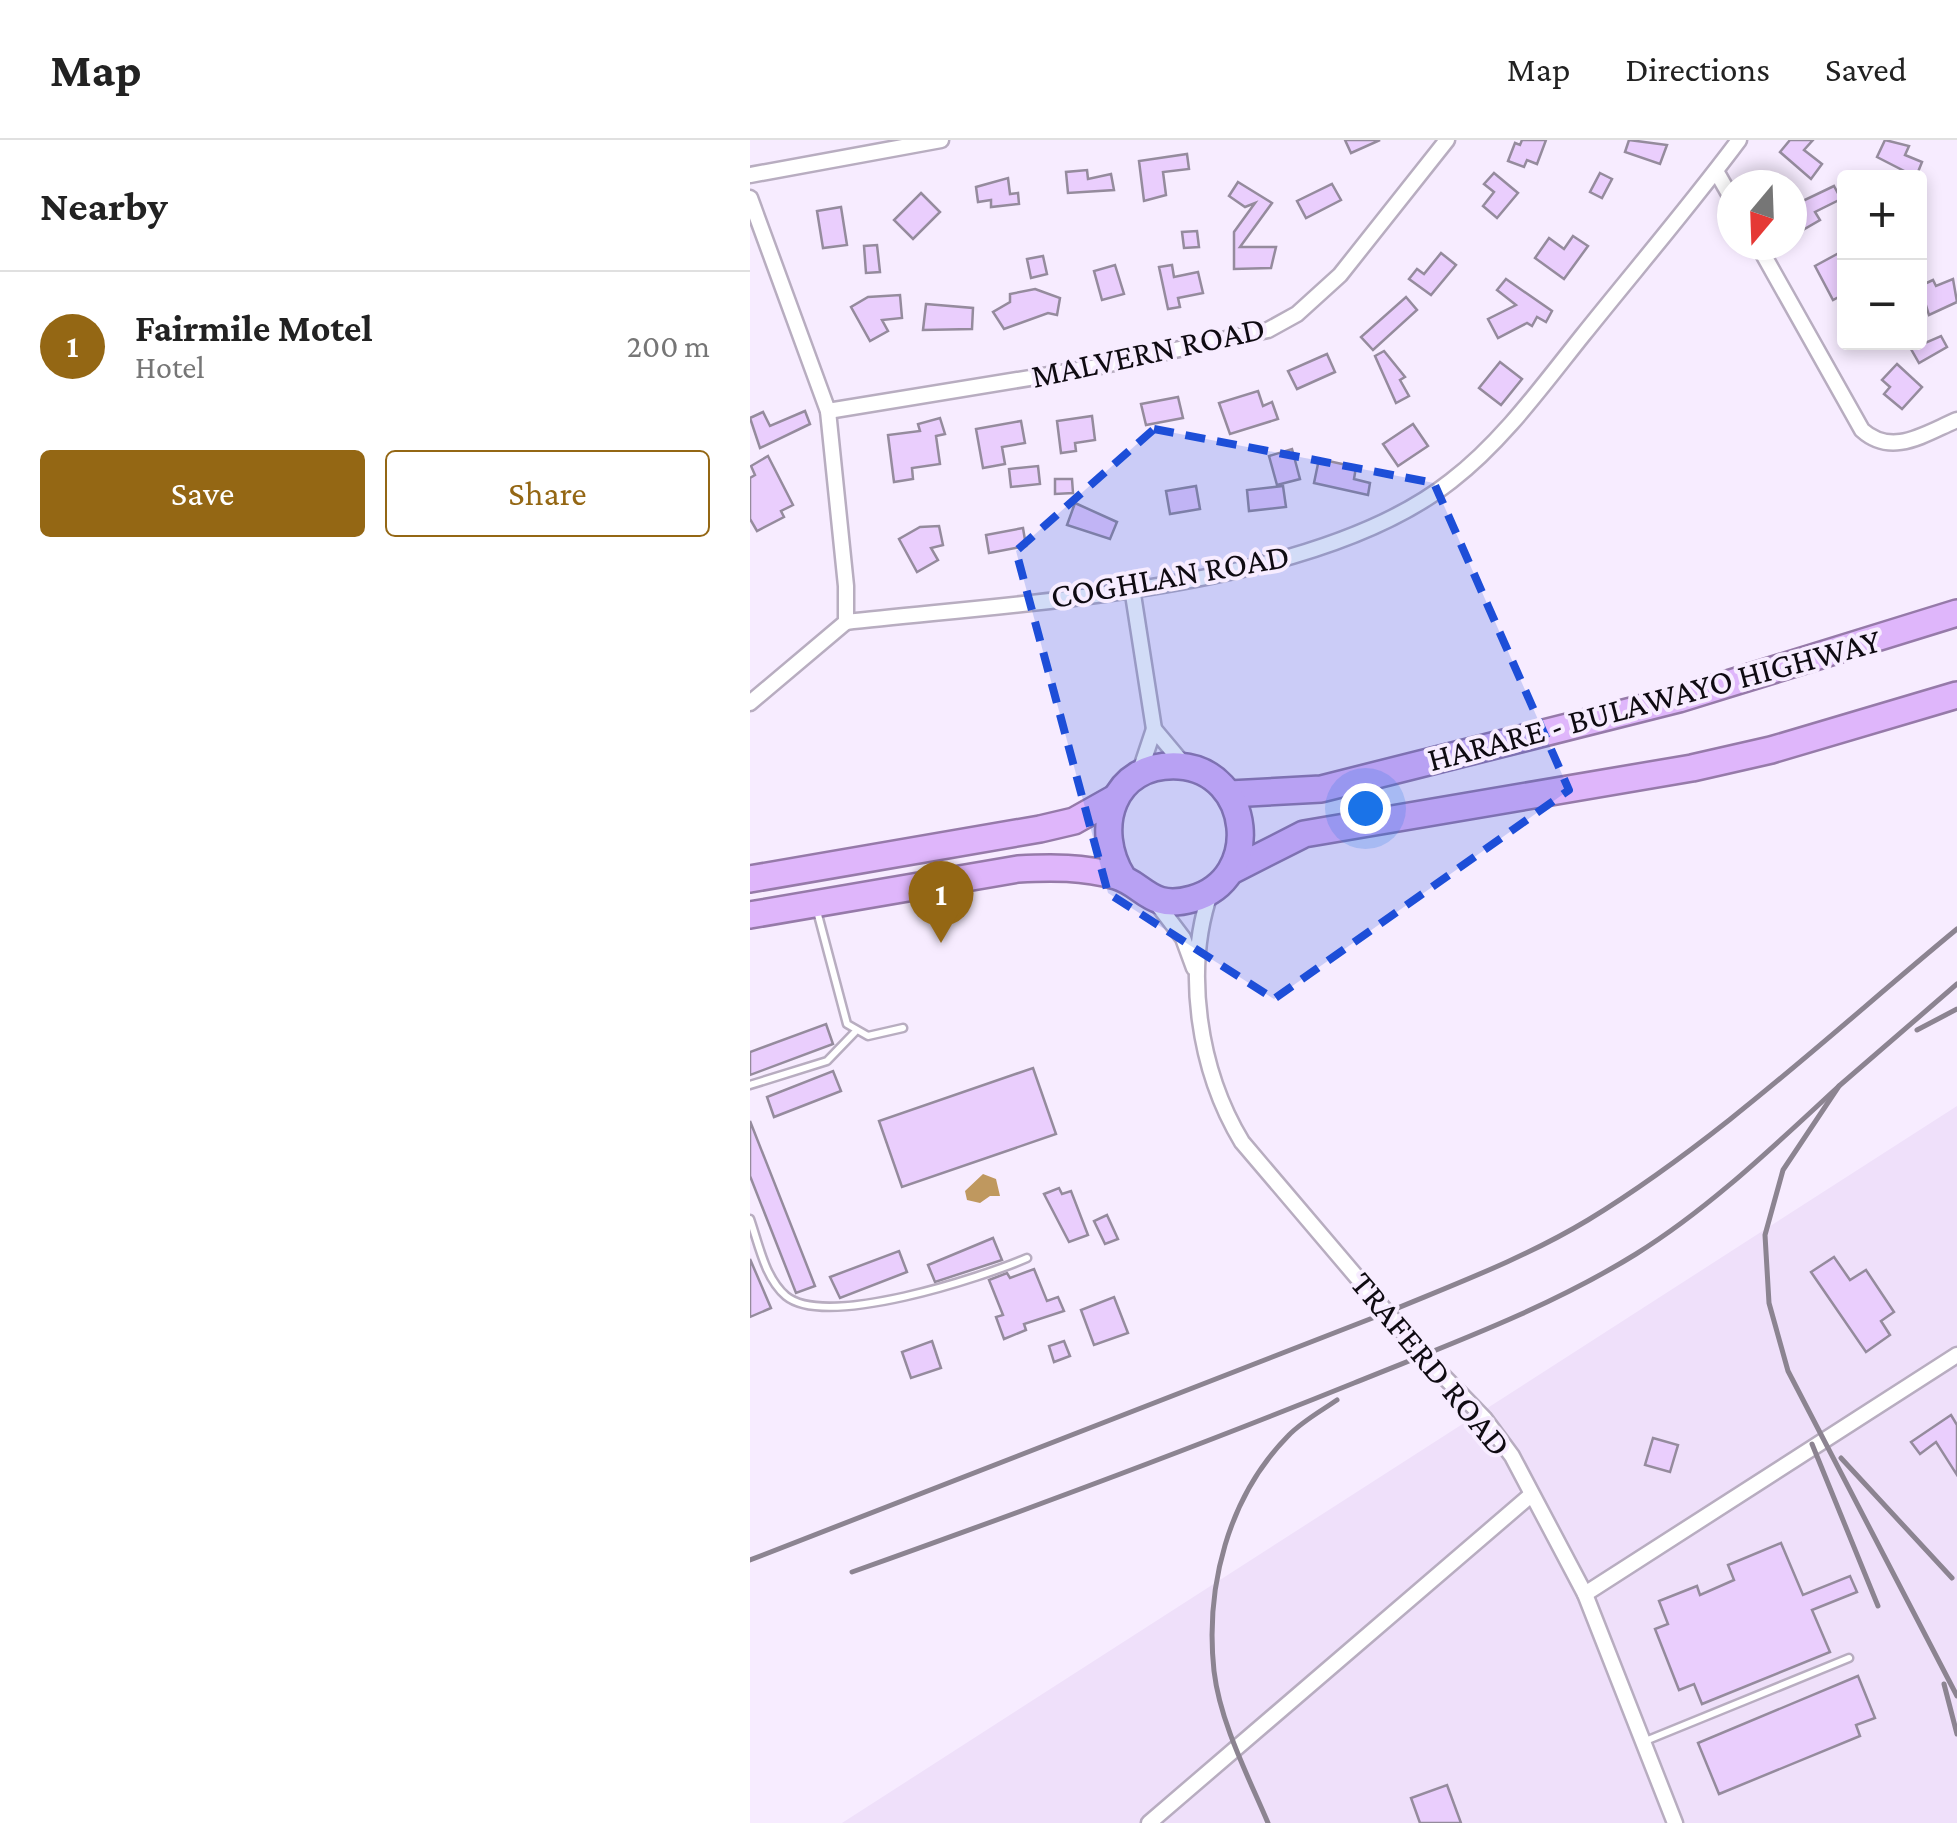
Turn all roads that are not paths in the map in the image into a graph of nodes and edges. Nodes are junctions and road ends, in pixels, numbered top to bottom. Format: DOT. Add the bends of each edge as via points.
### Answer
graph roads {
  1 [pos="941,140"];
  2 [pos="1447,140"];
  3 [pos="1739,140"];
  4 [pos="1716,171"];
  5 [pos="750,176"];
  6 [pos="750,198"];
  7 [pos="1766,260"];
  8 [pos="828,411"];
  9 [pos="1957,420"];
  10 [pos="1132,588"];
  11 [pos="1957,613"];
  12 [pos="846,622"];
  13 [pos="1957,695"];
  14 [pos="750,702"];
  15 [pos="1154,729"];
  16 [pos="1184,766"];
  17 [pos="1137,776"];
  18 [pos="1230,794"];
  19 [pos="1116,798"];
  20 [pos="1231,871"];
  21 [pos="798,872"];
  22 [pos="1123,878"];
  23 [pos="750,880"];
  24 [pos="1211,890"];
  25 [pos="827,895"];
  26 [pos="1153,898"];
  27 [pos="750,915"];
  28 [pos="1198,978"];
  29 [pos="903,1028"];
  30 [pos="855,1032"];
  31 [pos="750,1085"];
  32 [pos="750,1219"];
  33 [pos="1028,1258"];
  34 [pos="1957,1355"];
  35 [pos="1531,1495"];
  36 [pos="1585,1594"];
  37 [pos="1849,1658"];
  38 [pos="1643,1742"];
  39 [pos="1149,1823"];
  40 [pos="1675,1823"];
  1 -- 5 [label="street"];
  2 -- 8 [label="street, MALVERN ROAD" via="1340,276 1298,314 1268,330 1091,368"];
  3 -- 4 [label="street, COGHLAN ROAD"];
  4 -- 10 [label="street, COGHLAN ROAD" via="1529,402 1452,481 1372,529 1269,564"];
  6 -- 8 [label="street"];
  7 -- 9 [label="street" via="1862,430 1887,446"];
  8 -- 12 [label="street"];
  10 -- 12 [label="street, COGHLAN ROAD"];
  10 -- 15 [label="street"];
  11 -- 18 [label="highway, HARARE - BULAWAYO HIGHWAY" via="1678,699 1358,780"];
  12 -- 14 [label="street"];
  13 -- 20 [label="highway, HARARE - BULAWAYO HIGHWAY" via="1692,768 1304,834"];
  15 -- 16 [label="street"];
  15 -- 17 [label="street"];
  16 -- 17 [label="highway"];
  16 -- 18 [label="highway" via="1202,771"];
  17 -- 19 [label="highway"];
  18 -- 20 [label="highway" via="1242,832"];
  19 -- 22 [label="highway" via="1106,839"];
  19 -- 25 [label="highway" via="1074,821"];
  20 -- 24 [label="highway, HARARE - BULAWAYO HIGHWAY"];
  21 -- 23 [label="highway"];
  21 -- 25 [label="highway"];
  21 -- 25 [label="lane"];
  22 -- 25 [label="highway" via="1058,866"];
  22 -- 26 [label="highway"];
  24 -- 26 [label="highway" via="1193,899"];
  24 -- 28 [label="street, TRAFERD ROAD" via="1199,934"];
  25 -- 27 [label="highway"];
  25 -- 30 [label="lane" via="847,1024"];
  26 -- 28 [label="street, TRAFERD ROAD" via="1183,938"];
  28 -- 35 [label="street, TRAFERD ROAD" via="1210,1076 1242,1142 1484,1418"];
  29 -- 30 [label="lane" via="868,1036"];
  30 -- 31 [label="lane" via="827,1061"];
  32 -- 33 [label="lane" via="773,1283 790,1300 809,1304 922,1296"];
  34 -- 36 [label="street"];
  35 -- 36 [label="street, TRAFERD ROAD"];
  35 -- 39 [label="street"];
  36 -- 38 [label="street, TRAFERD ROAD"];
  37 -- 38 [label="lane"];
  38 -- 40 [label="street, TRAFERD ROAD"];
}
